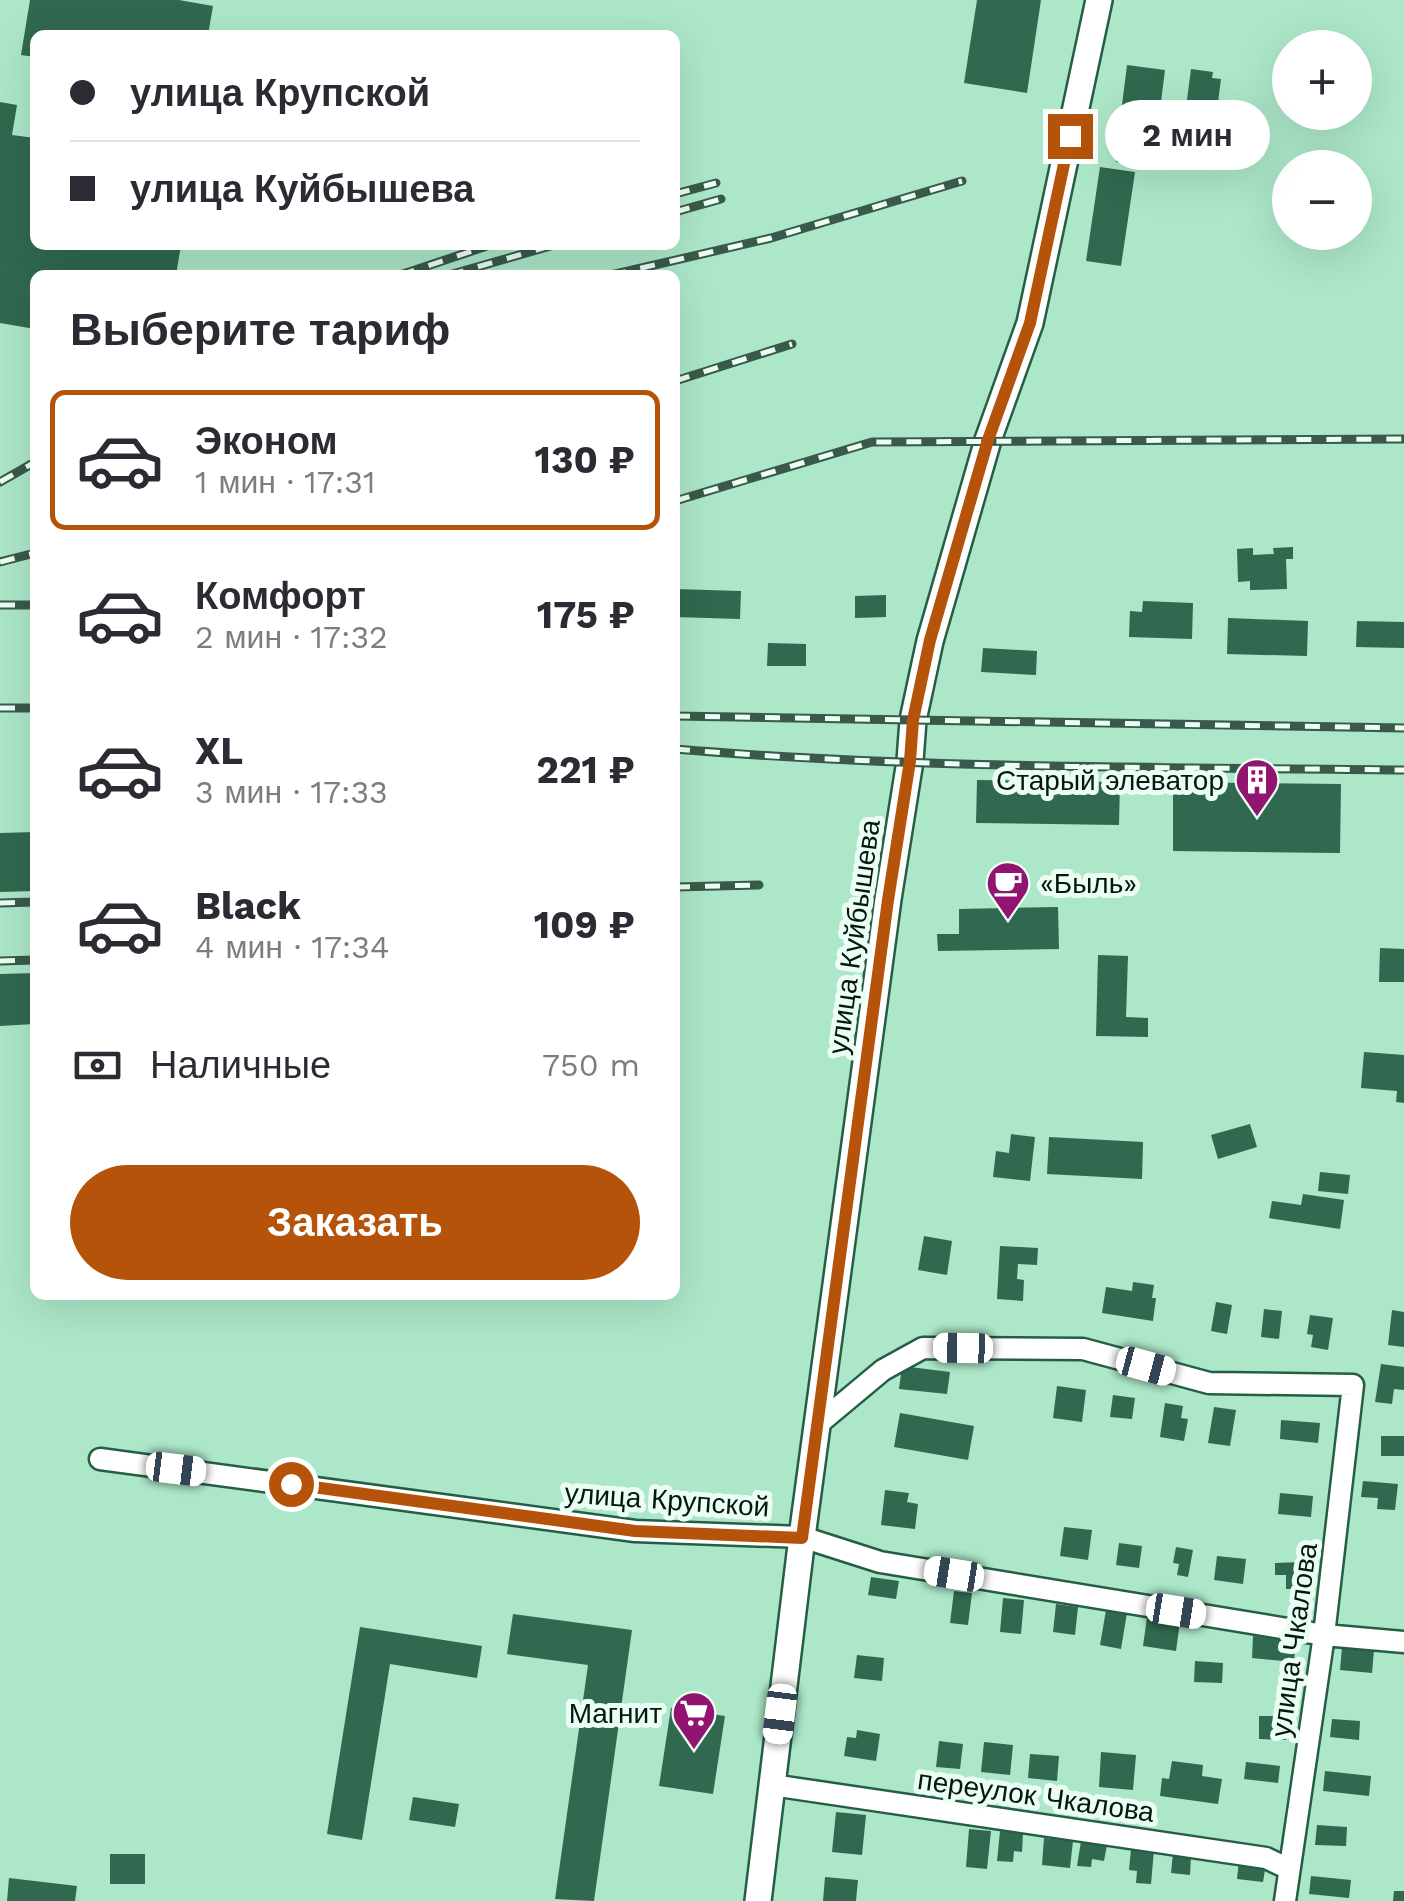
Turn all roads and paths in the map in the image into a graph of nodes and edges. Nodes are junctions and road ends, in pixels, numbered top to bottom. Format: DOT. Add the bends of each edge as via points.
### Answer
graph roads {
  1 [pos="1099,0"];
  2 [pos="817,1425"];
  3 [pos="100,1459"];
  4 [pos="802,1538"];
  5 [pos="1324,1635"];
  6 [pos="1404,1642"];
  7 [pos="772,1785"];
  8 [pos="1289,1869"];
  9 [pos="758,1901"];
  10 [pos="1285,1901"];
  1 -- 2 [label="street, улица Куйбышева" via="1030,323 982,459 913,720"];
  2 -- 4 [label="street, улица Куйбышева"];
  2 -- 5 [label="street, улица Чкалова" via="883,1370 923,1348 1083,1349 1209,1382 1353,1385"];
  3 -- 4 [label="street, улица Крупской" via="635,1531"];
  4 -- 5 [label="street, улица Крупской" via="880,1562"];
  4 -- 7 [label="street, улица Куйбышева"];
  5 -- 6 [label="street, улица Крупской"];
  5 -- 8 [label="street, улица Чкалова"];
  7 -- 8 [label="street, переулок Чкалова" via="1266,1858"];
  7 -- 9 [label="street, улица Куйбышева"];
  8 -- 10 [label="street, улица Чкалова"];
}
